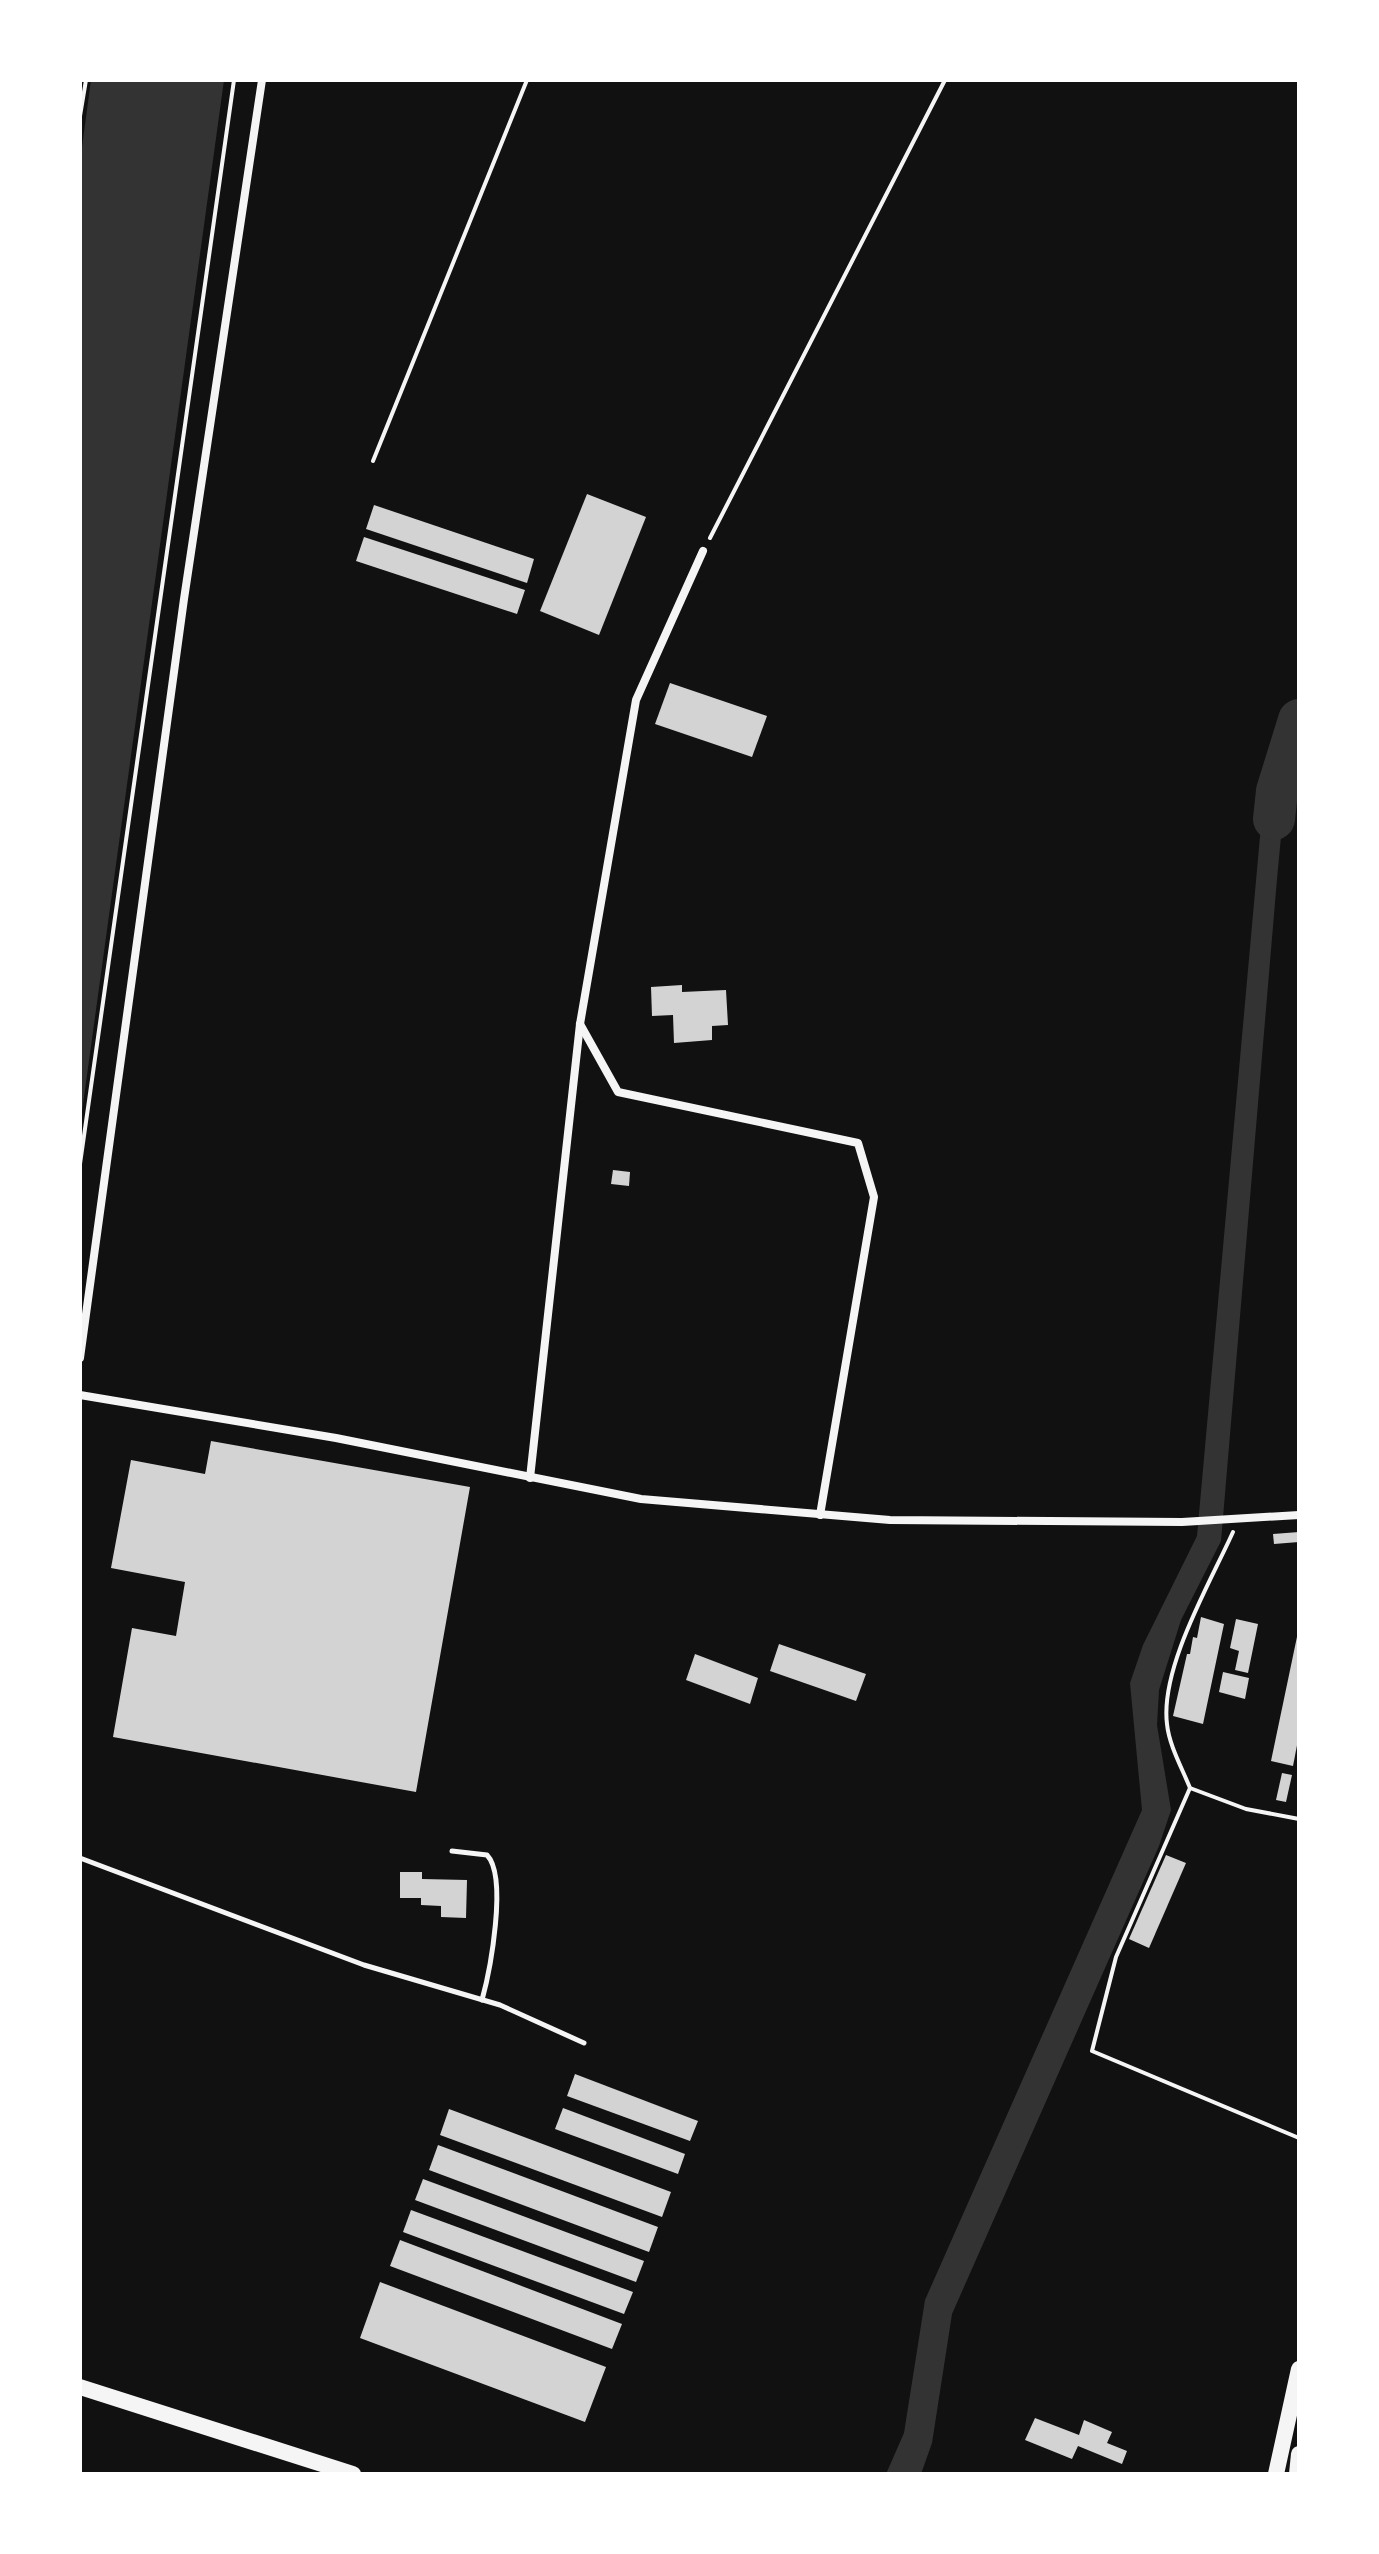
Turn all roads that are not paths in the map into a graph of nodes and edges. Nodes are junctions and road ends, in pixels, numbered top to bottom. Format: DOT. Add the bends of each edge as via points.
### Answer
graph roads {
  1 [pos="262,80"];
  2 [pos="703,551"];
  3 [pos="580,1024"];
  4 [pos="80,1358"];
  5 [pos="80,1395"];
  6 [pos="530,1478"];
  7 [pos="820,1515"];
  8 [pos="1299,1515"];
  9 [pos="452,1851"];
  10 [pos="80,1858"];
  11 [pos="482,2000"];
  12 [pos="584,2043"];
  13 [pos="1299,2369"];
  14 [pos="80,2387"];
  15 [pos="1299,2454"];
  16 [pos="353,2474"];
  17 [pos="1276,2474"];
  18 [pos="1297,2474"];
  1 -- 4 [label="street" via="186,583"];
  2 -- 3 [label="street" via="636,700"];
  3 -- 6 [label="street"];
  3 -- 7 [label="street" via="618,1092 858,1143 874,1197"];
  5 -- 6 [label="street" via="336,1438"];
  6 -- 7 [label="street" via="641,1499"];
  7 -- 8 [label="street" via="905,1520"];
  9 -- 11 [label="lane" via="487,1855 495,1869 493,1934"];
  10 -- 11 [label="lane" via="364,1965"];
  11 -- 12 [label="lane"];
  13 -- 17 [label="main road"];
  14 -- 16 [label="main road"];
  15 -- 18 [label="main road"];
}
